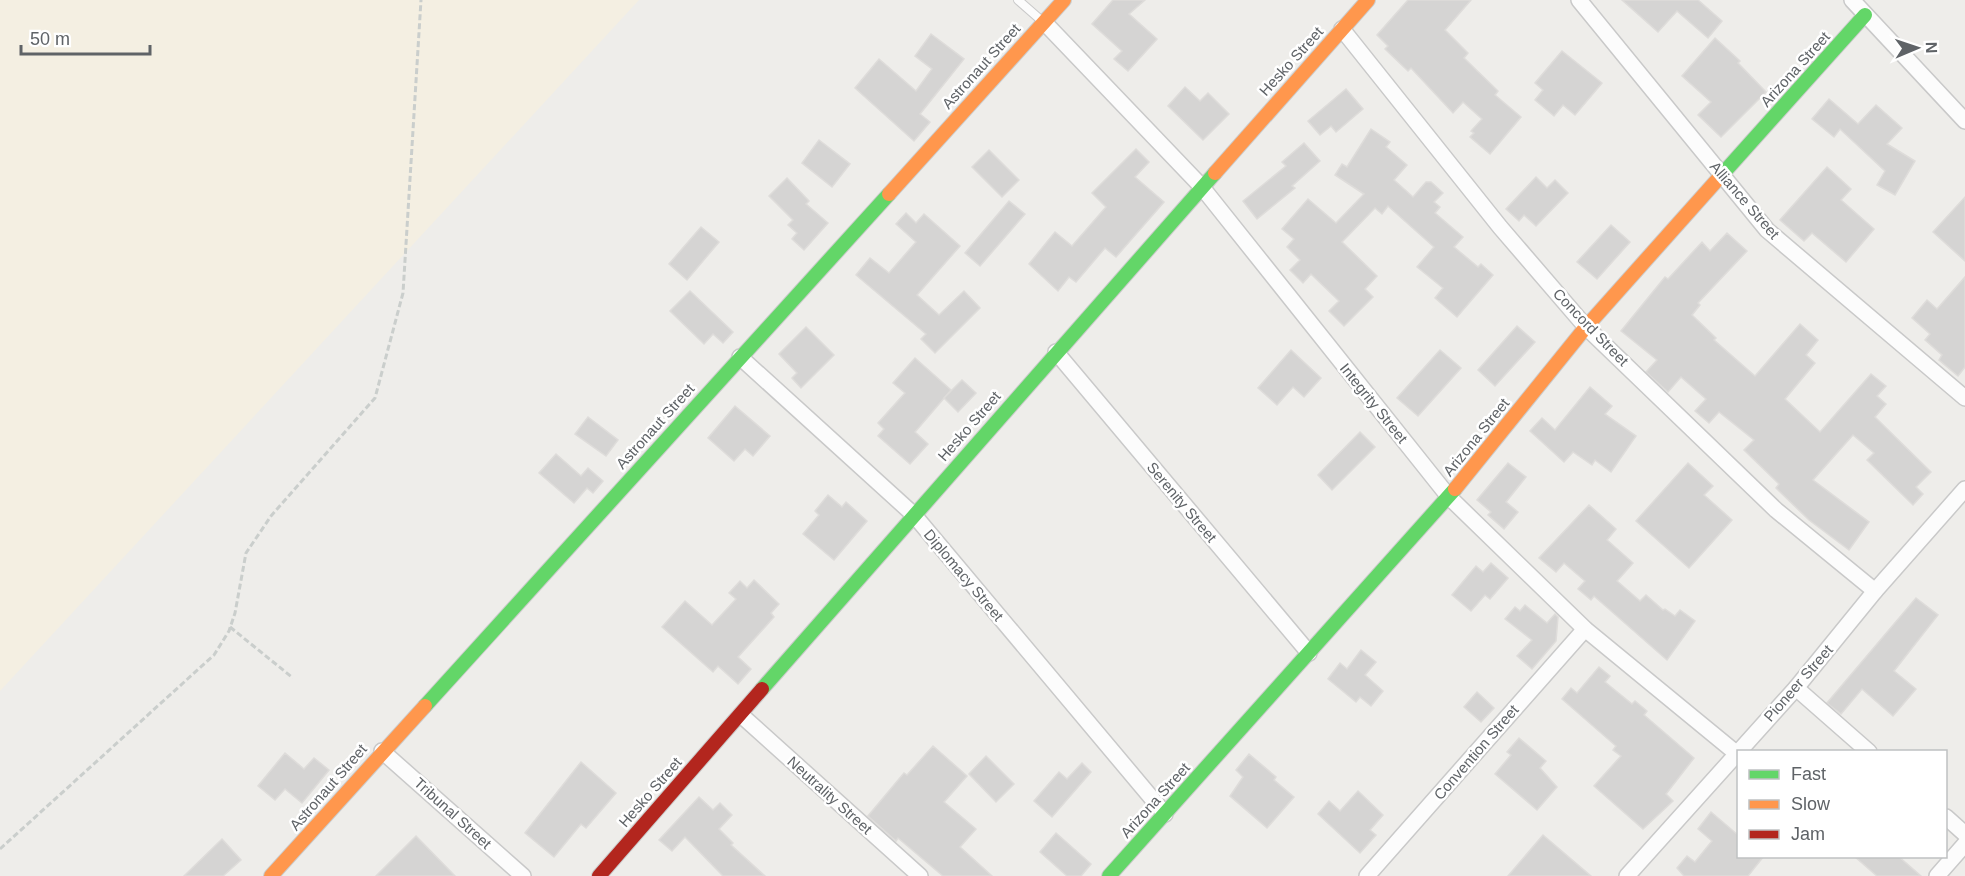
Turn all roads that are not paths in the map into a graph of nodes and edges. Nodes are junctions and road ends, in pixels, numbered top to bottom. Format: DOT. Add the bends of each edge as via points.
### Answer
graph roads {
  1 [pos="1018,0"];
  2 [pos="1064,0"];
  3 [pos="1368,0"];
  4 [pos="1579,0"];
  5 [pos="1852,0"];
  6 [pos="1865,15"];
  7 [pos="1044,22"];
  8 [pos="1342,29"];
  9 [pos="1965,121"];
  10 [pos="1723,175"];
  11 [pos="1201,186"];
  12 [pos="1587,327"];
  13 [pos="1056,352"];
  14 [pos="740,357"];
  15 [pos="1965,398"];
  16 [pos="1965,489"];
  17 [pos="1449,497"];
  18 [pos="914,515"];
  19 [pos="1875,591"];
  20 [pos="1585,628"];
  21 [pos="1309,653"];
  22 [pos="1796,688"];
  23 [pos="741,715"];
  24 [pos="1739,750"];
  25 [pos="1867,750"];
  26 [pos="382,751"];
  27 [pos="1736,753"];
  28 [pos="1165,814"];
  29 [pos="1947,818"];
  30 [pos="1965,834"];
  31 [pos="1965,844"];
  32 [pos="271,876"];
  33 [pos="523,876"];
  34 [pos="599,876"];
  35 [pos="920,876"];
  36 [pos="1109,876"];
  37 [pos="1367,876"];
  38 [pos="1628,876"];
  39 [pos="1937,876"];
  1 -- 7 [label="lane"];
  2 -- 7 [label="street, Astronaut Street"];
  3 -- 8 [label="street, Hesko Street"];
  4 -- 10 [label="street, Alliance Street"];
  5 -- 6 [label="street"];
  6 -- 9 [label="street"];
  6 -- 10 [label="street, Arizona Street"];
  7 -- 11 [label="street, Integrity Street"];
  7 -- 14 [label="street, Astronaut Street"];
  8 -- 11 [label="street, Hesko Street"];
  8 -- 12 [label="street, Concord Street" via="1500,227"];
  10 -- 12 [label="street, Arizona Street"];
  10 -- 15 [label="street, Alliance Street" via="1767,230"];
  11 -- 13 [label="street, Hesko Street"];
  11 -- 17 [label="street, Integrity Street"];
  12 -- 17 [label="street, Arizona Street"];
  12 -- 19 [label="street, Concord Street" via="1776,510"];
  13 -- 18 [label="street, Hesko Street"];
  13 -- 21 [label="street, Serenity Street"];
  14 -- 18 [label="street, Diplomacy Street"];
  14 -- 26 [label="street, Astronaut Street"];
  16 -- 19 [label="street, Pioneer Street"];
  17 -- 20 [label="street, Integrity Street"];
  17 -- 21 [label="street, Arizona Street"];
  18 -- 23 [label="street, Hesko Street"];
  18 -- 28 [label="street, Diplomacy Street"];
  19 -- 22 [label="street, Pioneer Street"];
  20 -- 27 [label="street, Integrity Street"];
  20 -- 37 [label="street, Convention Street"];
  21 -- 28 [label="street, Arizona Street"];
  22 -- 24 [label="street, Pioneer Street"];
  22 -- 25 [label="street"];
  23 -- 34 [label="street, Hesko Street"];
  23 -- 35 [label="street, Neutrality Street"];
  26 -- 32 [label="street, Astronaut Street"];
  26 -- 33 [label="street, Tribunal Street"];
  27 -- 38 [label="street, Pioneer Street"];
  28 -- 36 [label="street, Arizona Street"];
  29 -- 30 [label="street"];
  31 -- 39 [label="street"];
}
